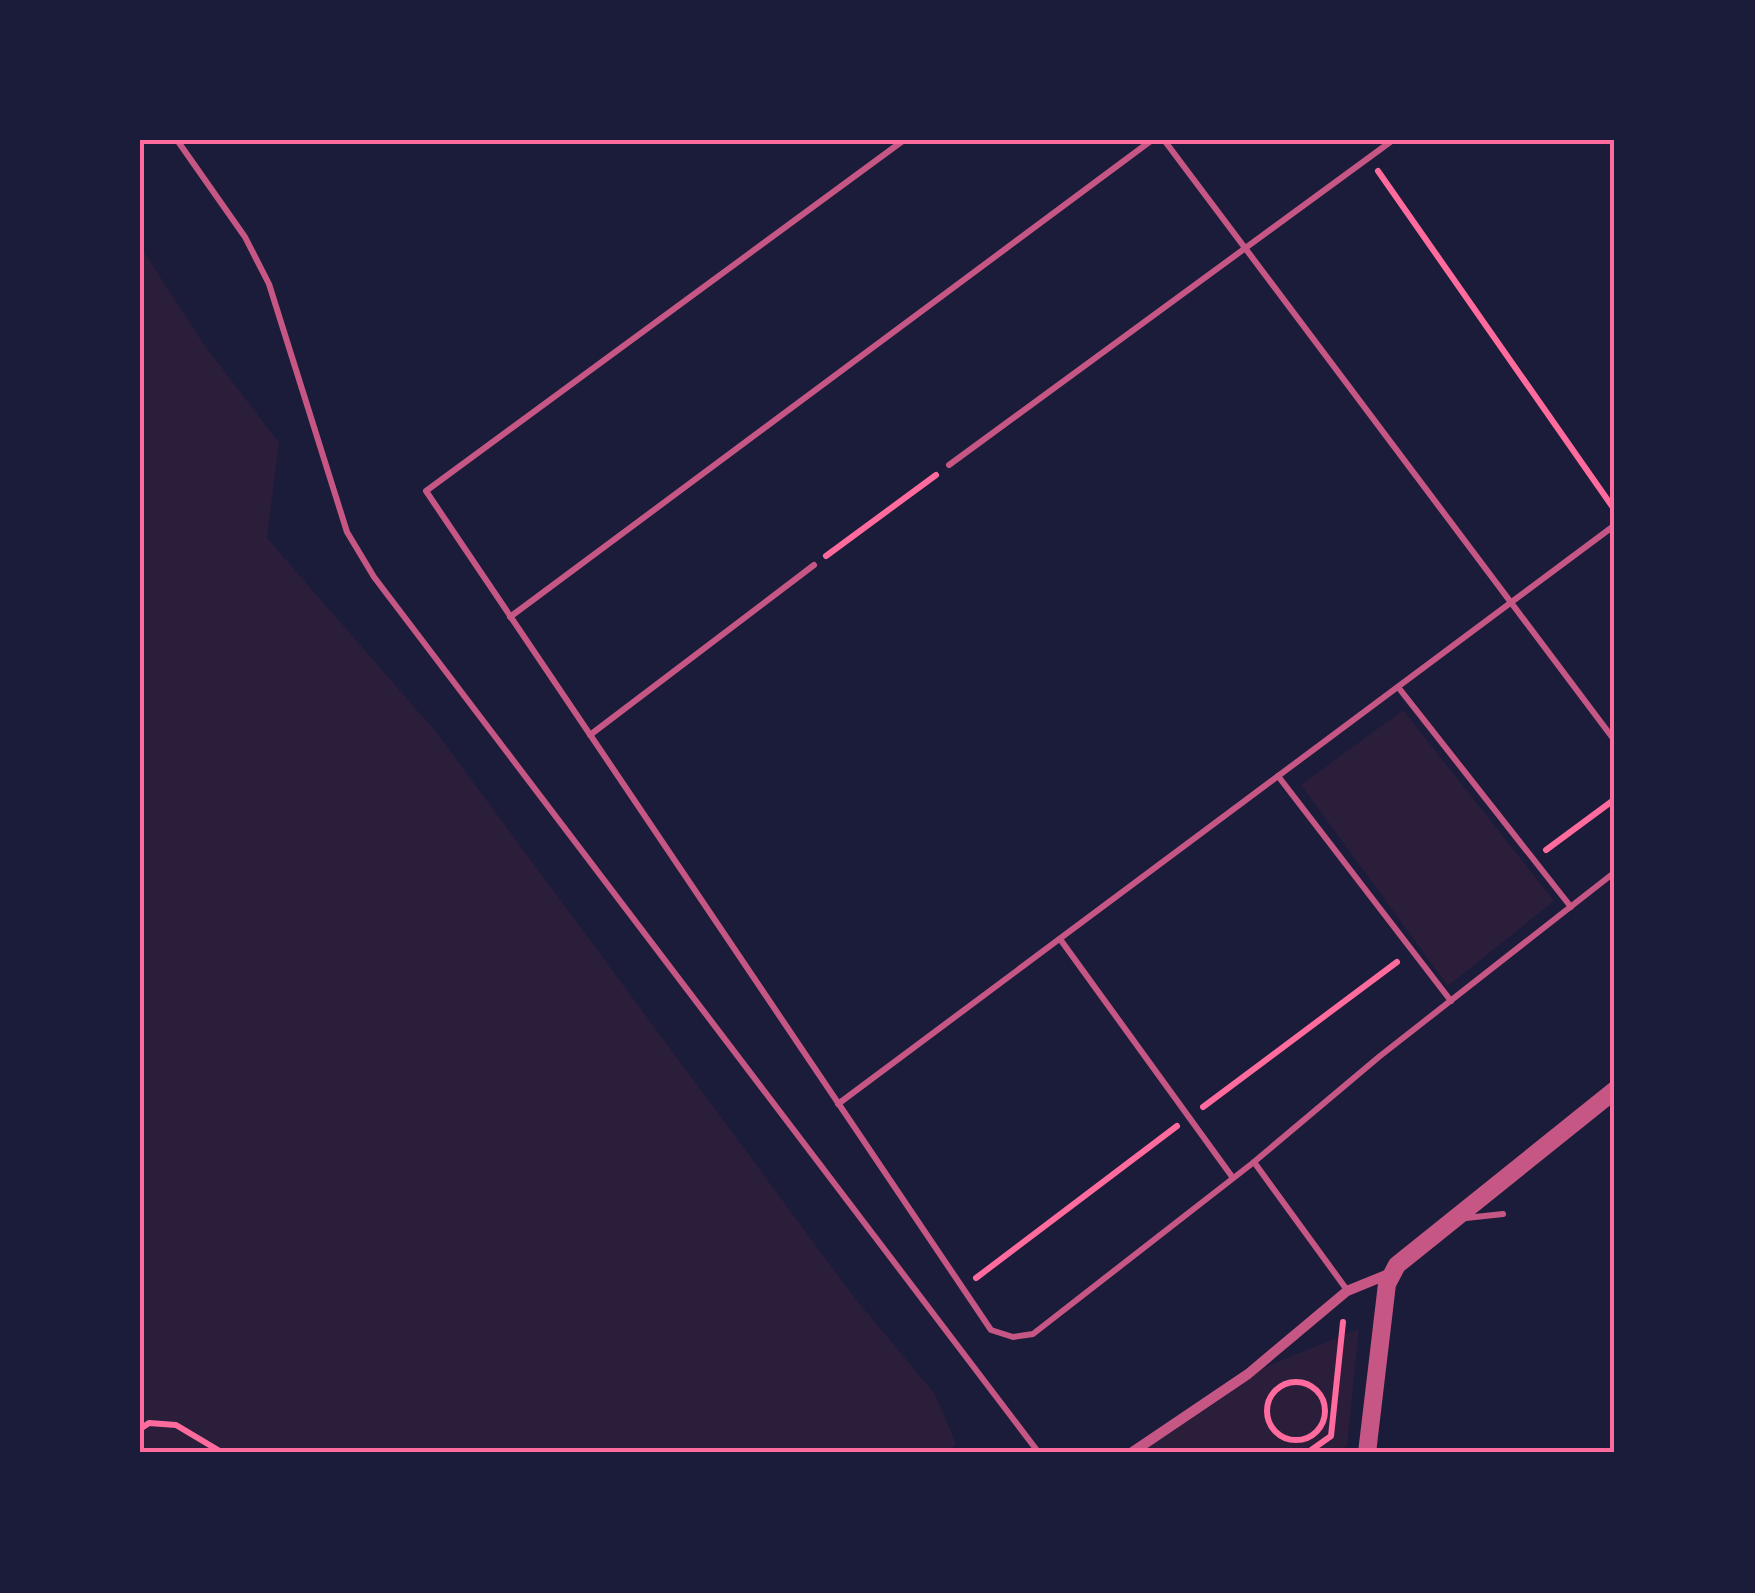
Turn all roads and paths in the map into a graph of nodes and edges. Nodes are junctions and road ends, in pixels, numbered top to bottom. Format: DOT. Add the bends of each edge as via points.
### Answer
graph roads {
  1 [pos="177,140"];
  2 [pos="904,140"];
  3 [pos="1152,140"];
  4 [pos="1164,140"];
  5 [pos="1393,140"];
  6 [pos="1368,158"];
  7 [pos="1245,248"];
  8 [pos="949,465"];
  9 [pos="1615,510"];
  10 [pos="1615,526"];
  11 [pos="814,565"];
  12 [pos="1512,602"];
  13 [pos="510,617"];
  14 [pos="1398,688"];
  15 [pos="590,735"];
  16 [pos="1615,740"];
  17 [pos="1278,776"];
  18 [pos="1615,799"];
  19 [pos="1533,860"];
  20 [pos="1615,872"];
  21 [pos="1570,907"];
  22 [pos="1060,939"];
  23 [pos="1451,1001"];
  24 [pos="1615,1090"];
  25 [pos="838,1104"];
  26 [pos="1254,1162"];
  27 [pos="1233,1178"];
  28 [pos="1503,1214"];
  29 [pos="1450,1220"];
  30 [pos="1392,1273"];
  31 [pos="1348,1291"];
  32 [pos="1341,1336"];
  33 [pos="1268,1402"];
  34 [pos="140,1429"];
  35 [pos="223,1453"];
  36 [pos="1039,1453"];
  37 [pos="1131,1453"];
  38 [pos="1308,1453"];
  39 [pos="1367,1453"];
  1 -- 36 [label="lane" via="269,284 347,532 374,577"];
  2 -- 13 [label="lane" via="426,491"];
  3 -- 13 [label="lane"];
  4 -- 7 [label="lane"];
  5 -- 6 [label="lane"];
  6 -- 7 [label="lane"];
  6 -- 9 [label="path"];
  7 -- 8 [label="lane"];
  7 -- 12 [label="lane"];
  8 -- 11 [label="path"];
  10 -- 12 [label="lane"];
  11 -- 15 [label="lane"];
  12 -- 14 [label="lane"];
  12 -- 16 [label="lane"];
  13 -- 15 [label="lane"];
  14 -- 17 [label="lane"];
  14 -- 19 [label="lane"];
  15 -- 25 [label="lane"];
  17 -- 22 [label="lane"];
  17 -- 23 [label="lane"];
  18 -- 19 [label="path"];
  19 -- 21 [label="lane"];
  20 -- 21 [label="lane"];
  21 -- 23 [label="lane"];
  22 -- 25 [label="lane"];
  22 -- 27 [label="lane"];
  23 -- 26 [label="lane"];
  24 -- 29 [label="street"];
  25 -- 27 [label="lane" via="991,1330 1013,1336 1032,1334"];
  26 -- 27 [label="lane"];
  26 -- 31 [label="lane"];
  28 -- 29 [label="lane"];
  29 -- 30 [label="street"];
  30 -- 31 [label="street"];
  30 -- 39 [label="street"];
  31 -- 37 [label="street" via="1248,1374"];
  32 -- 38 [label="path" via="1331,1436"];
  33 -- 33 [label="path" via="1280,1386 1299,1382 1317,1390 1326,1416 1309,1438 1290,1441 1268,1422"];
  34 -- 35 [label="path" via="149,1422 176,1424"];
}
